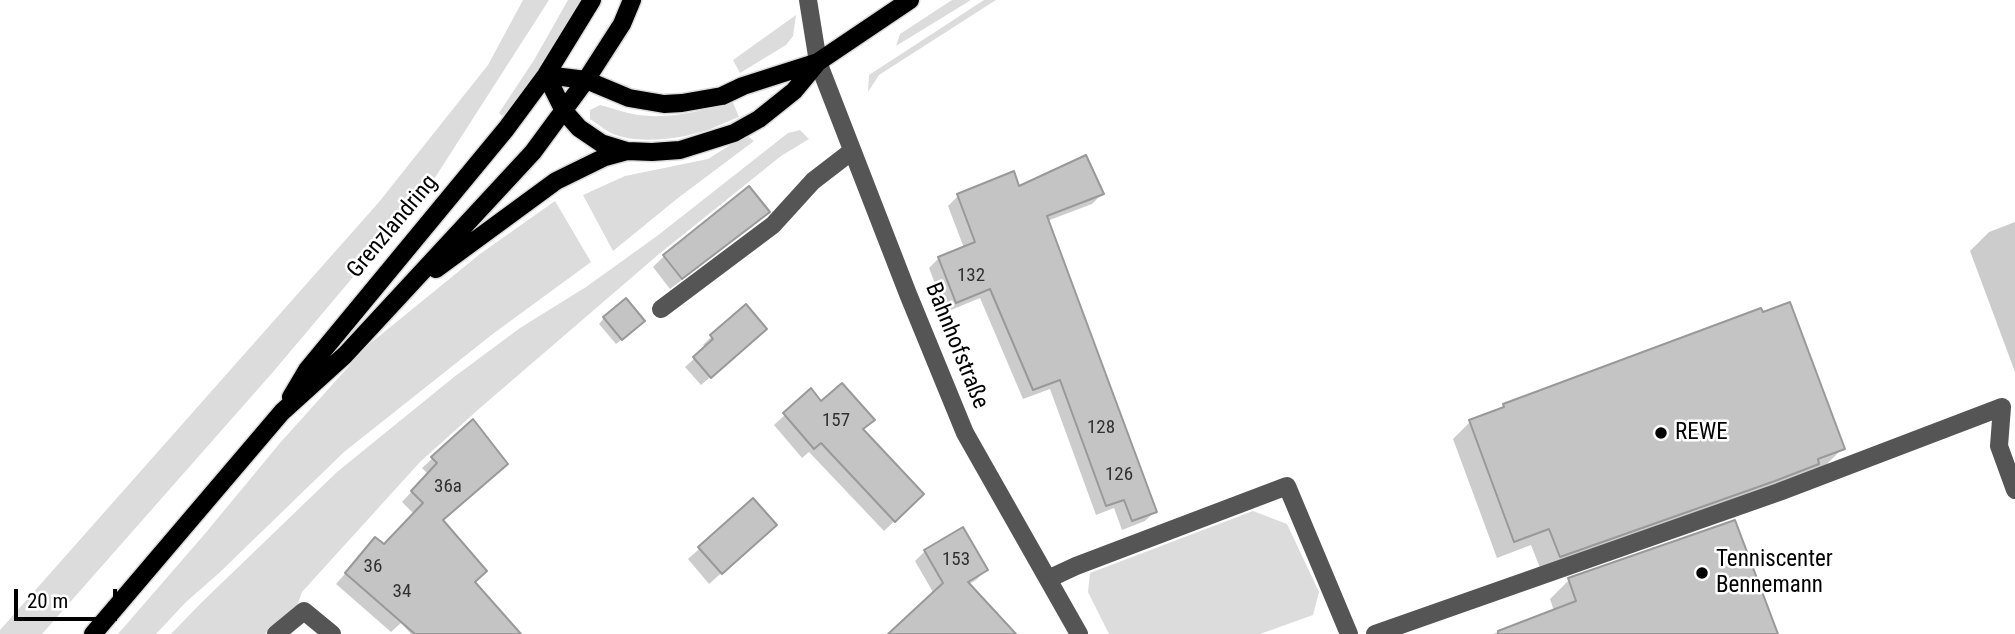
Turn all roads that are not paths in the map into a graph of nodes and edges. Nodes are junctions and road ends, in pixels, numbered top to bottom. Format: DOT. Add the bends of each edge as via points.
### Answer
graph roads {
  1 [pos="592,0"];
  2 [pos="632,0"];
  3 [pos="808,0"];
  4 [pos="910,0"];
  5 [pos="818,62"];
  6 [pos="546,75"];
  7 [pos="586,80"];
  8 [pos="564,111"];
  9 [pos="852,150"];
  10 [pos="627,151"];
  11 [pos="402,293"];
  12 [pos="661,309"];
  13 [pos="282,412"];
  14 [pos="2015,490"];
  15 [pos="1048,579"];
  16 [pos="93,634"];
  17 [pos="276,634"];
  18 [pos="332,634"];
  19 [pos="1079,634"];
  20 [pos="1349,634"];
  21 [pos="1375,634"];
  1 -- 6 [label="main road, Grenzlandring"];
  2 -- 7 [label="main road, Grenzlandring"];
  3 -- 5 [label="street, Bahnhofstraße"];
  4 -- 5 [label="main road"];
  5 -- 7 [label="main road" via="722,96 682,103 629,98"];
  5 -- 9 [label="street, Bahnhofstraße"];
  5 -- 10 [label="main road" via="794,91 734,133 680,149"];
  6 -- 7 [label="main road"];
  6 -- 8 [label="main road"];
  6 -- 13 [label="main road, Grenzlandring" via="307,370"];
  7 -- 8 [label="main road, Grenzlandring"];
  8 -- 10 [label="main road" via="601,143"];
  8 -- 11 [label="main road, Grenzlandring" via="533,152"];
  9 -- 12 [label="street" via="813,181 773,225"];
  9 -- 15 [label="street, Bahnhofstraße" via="965,433"];
  10 -- 11 [label="main road" via="556,181"];
  11 -- 13 [label="main road, Grenzlandring" via="345,355"];
  13 -- 16 [label="main road, Grenzlandring"];
  14 -- 21 [label="street" via="1999,446 2002,407"];
  15 -- 19 [label="street, Bahnhofstraße"];
  15 -- 20 [label="street" via="1287,486"];
  17 -- 18 [label="street" via="304,611"];
}
